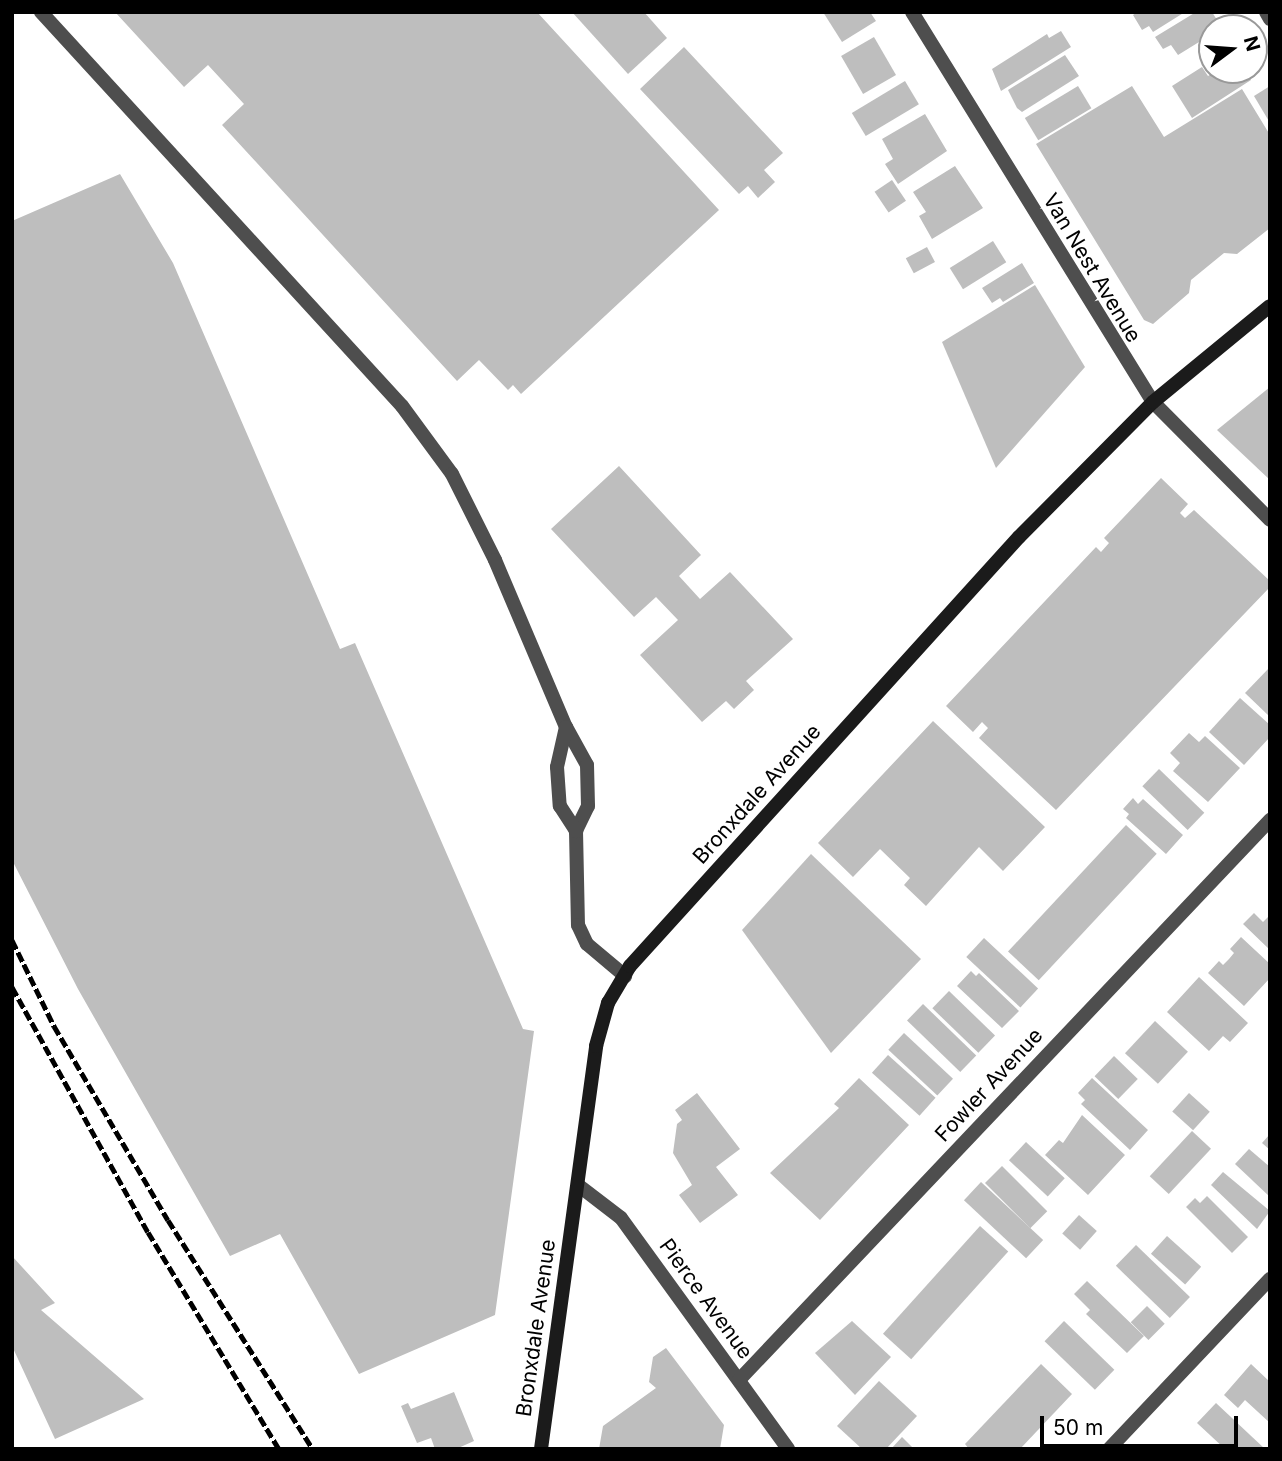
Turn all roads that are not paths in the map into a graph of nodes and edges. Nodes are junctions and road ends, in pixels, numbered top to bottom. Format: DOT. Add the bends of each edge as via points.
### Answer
graph roads {
  1 [pos="41,12"];
  2 [pos="912,12"];
  3 [pos="1266,12"];
  4 [pos="1270,19"];
  5 [pos="1270,306"];
  6 [pos="1153,402"];
  7 [pos="1270,520"];
  8 [pos="566,727"];
  9 [pos="1270,820"];
  10 [pos="576,831"];
  11 [pos="625,976"];
  12 [pos="578,1185"];
  13 [pos="1270,1279"];
  14 [pos="739,1380"];
  15 [pos="541,1449"];
  16 [pos="788,1449"];
  17 [pos="1109,1449"];
  1 -- 8 [label="street" via="402,406 452,474 495,560"];
  2 -- 6 [label="street, Van Nest Avenue"];
  3 -- 4 [label="street"];
  5 -- 6 [label="street, Bronxdale Avenue"];
  6 -- 7 [label="street, Van Nest Avenue"];
  6 -- 11 [label="street, Bronxdale Avenue" via="956,603"];
  8 -- 10 [label="street" via="557,767 560,806"];
  8 -- 10 [label="street" via="587,765 588,806"];
  9 -- 14 [label="street, Fowler Avenue"];
  10 -- 11 [label="street" via="581,936"];
  11 -- 12 [label="street, Bronxdale Avenue" via="601,1025"];
  12 -- 14 [label="street, Pierce Avenue" via="621,1218"];
  12 -- 15 [label="street, Bronxdale Avenue"];
  13 -- 17 [label="street"];
  14 -- 16 [label="street, Pierce Avenue"];
}
